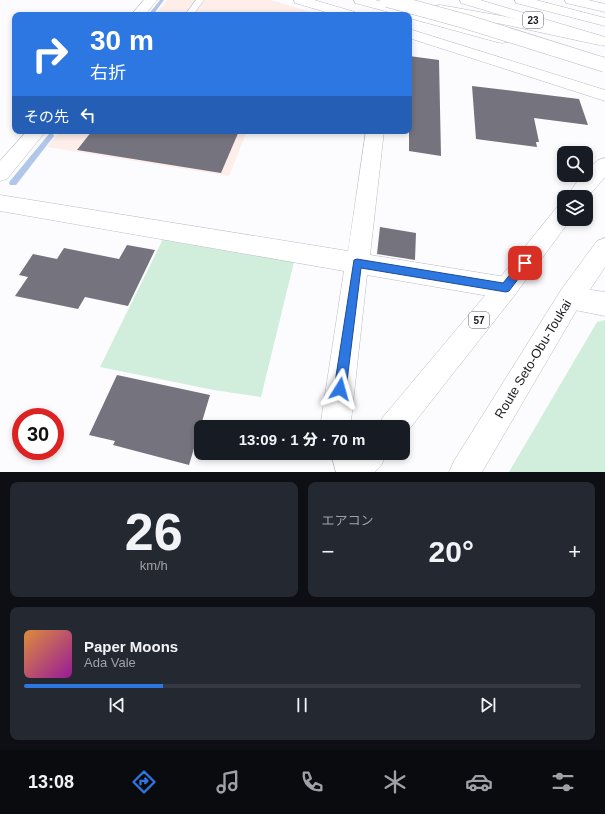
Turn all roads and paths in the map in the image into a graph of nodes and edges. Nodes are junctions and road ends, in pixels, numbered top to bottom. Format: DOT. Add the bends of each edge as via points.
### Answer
graph roads {
  1 [pos="151,0"];
  2 [pos="200,0"];
  3 [pos="300,0"];
  4 [pos="360,0"];
  5 [pos="386,0"];
  6 [pos="396,0"];
  7 [pos="466,0"];
  8 [pos="521,0"];
  9 [pos="571,0"];
  10 [pos="605,8"];
  11 [pos="141,12"];
  12 [pos="191,12"];
  13 [pos="340,12"];
  14 [pos="403,12"];
  15 [pos="412,14"];
  16 [pos="605,22"];
  17 [pos="412,34"];
  18 [pos="602,42"];
  19 [pos="605,64"];
  20 [pos="605,96"];
  21 [pos="34,134"];
  22 [pos="375,134"];
  23 [pos="605,165"];
  24 [pos="0,174"];
  25 [pos="581,190"];
  26 [pos="0,203"];
  27 [pos="557,222"];
  28 [pos="605,248"];
  29 [pos="357,263"];
  30 [pos="506,288"];
  31 [pos="570,298"];
  32 [pos="605,304"];
  33 [pos="336,420"];
  34 [pos="398,420"];
  35 [pos="348,460"];
  36 [pos="365,460"];
  37 [pos="352,472"];
  38 [pos="356,472"];
  39 [pos="465,472"];
  1 -- 11 [label="main road"];
  2 -- 12 [label="lane"];
  3 -- 13 [label="main road"];
  4 -- 14 [label="main road"];
  5 -- 19 [label="main road, bridge"];
  6 -- 18 [label="main road"];
  7 -- 18 [label="main road, 23"];
  8 -- 16 [label="main road, 23"];
  9 -- 10 [label="main road"];
  15 -- 19 [label="main road" via="525,46"];
  17 -- 20 [label="main road"];
  21 -- 24 [label="main road"];
  22 -- 29 [label="main road"];
  23 -- 25 [label="main road"];
  26 -- 29 [label="main road"];
  27 -- 30 [label="main road, 57"];
  28 -- 31 [label="main road, Route Seto-Obu-Toukai"];
  29 -- 30 [label="main road"];
  29 -- 33 [label="main road"];
  30 -- 34 [label="main road, 57"];
  31 -- 32 [label="main road"];
  31 -- 39 [label="main road, Route Seto-Obu-Toukai"];
  35 -- 37 [label="main road"];
  36 -- 38 [label="main road"];
}
